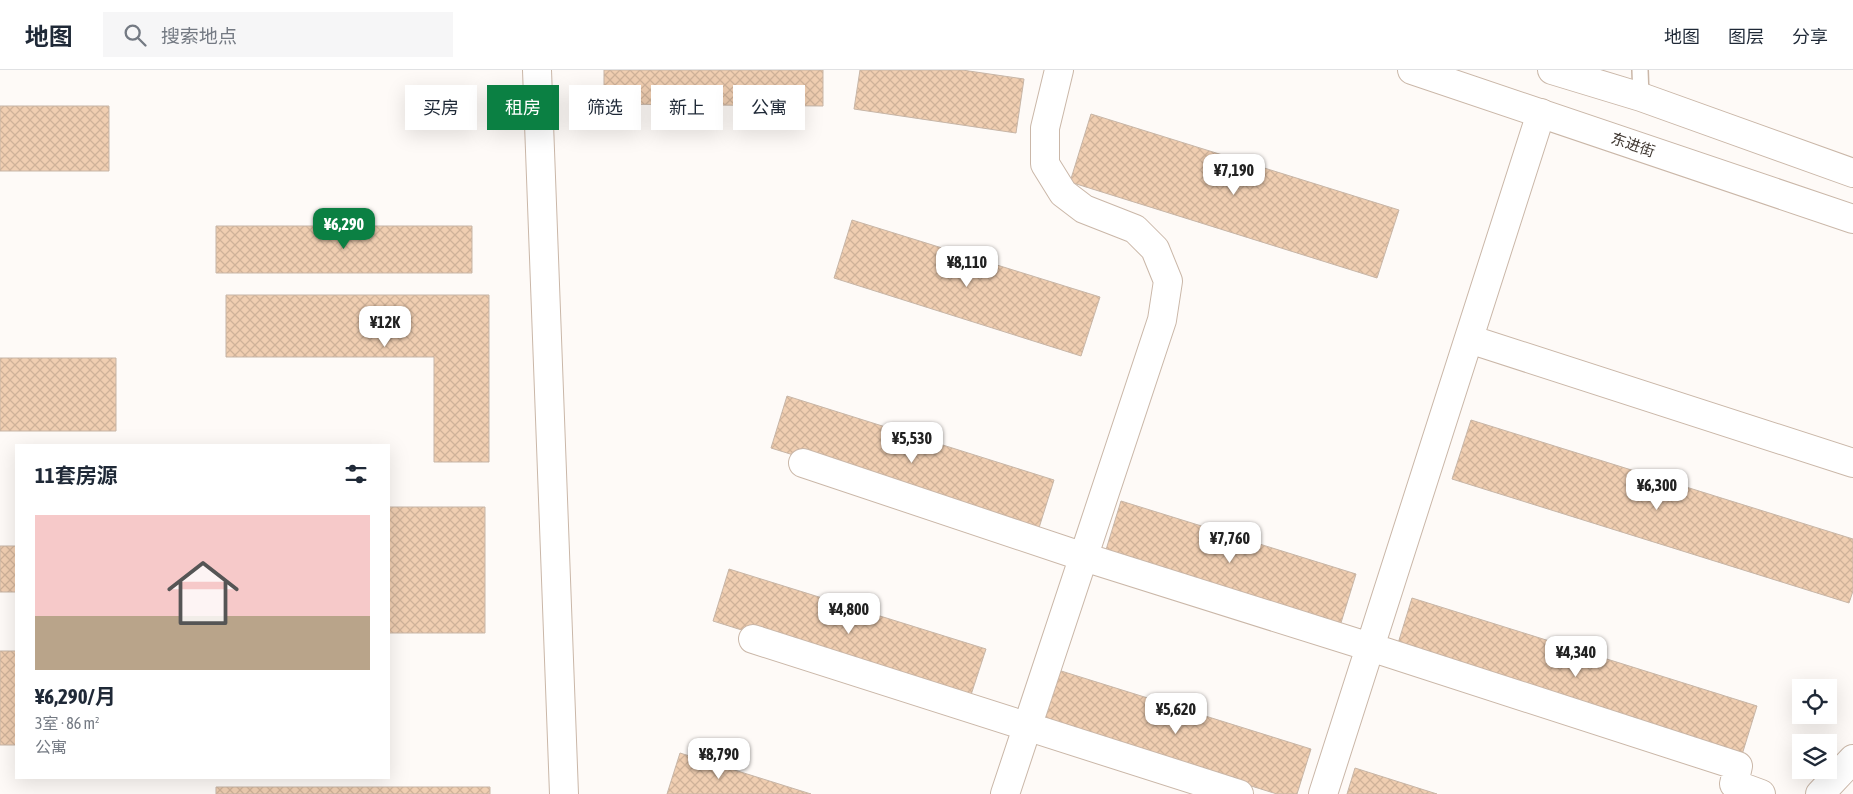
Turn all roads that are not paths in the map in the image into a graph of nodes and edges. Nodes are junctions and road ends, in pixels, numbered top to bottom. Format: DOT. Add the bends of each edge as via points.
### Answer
graph roads {
  1 [pos="537,70"];
  2 [pos="1059,70"];
  3 [pos="1412,70"];
  4 [pos="1552,70"];
  5 [pos="1640,70"];
  6 [pos="1640,97"];
  7 [pos="1541,113"];
  8 [pos="1853,173"];
  9 [pos="1853,220"];
  10 [pos="1469,338"];
  11 [pos="803,463"];
  12 [pos="1853,463"];
  13 [pos="1084,557"];
  14 [pos="754,639"];
  15 [pos="1370,647"];
  16 [pos="1028,726"];
  17 [pos="1853,759"];
  18 [pos="564,794"];
  19 [pos="1005,794"];
  20 [pos="1239,794"];
  21 [pos="1323,794"];
  22 [pos="1761,794"];
  23 [pos="1820,794"];
  1 -- 18 [label="street"];
  2 -- 13 [label="street" via="1044,128 1044,164 1063,193 1084,209 1135,229 1155,248 1168,281 1162,320"];
  3 -- 7 [label="street, 东进街"];
  4 -- 6 [label="street"];
  5 -- 6 [label="lane"];
  6 -- 8 [label="street"];
  7 -- 9 [label="street, 东进街"];
  7 -- 10 [label="street"];
  10 -- 12 [label="street"];
  10 -- 15 [label="street"];
  11 -- 13 [label="street"];
  13 -- 15 [label="street"];
  13 -- 16 [label="street"];
  14 -- 16 [label="street"];
  15 -- 21 [label="street"];
  15 -- 22 [label="street" via="1738,766 1734,784"];
  16 -- 19 [label="street"];
  16 -- 20 [label="street"];
  17 -- 23 [label="street"];
}
